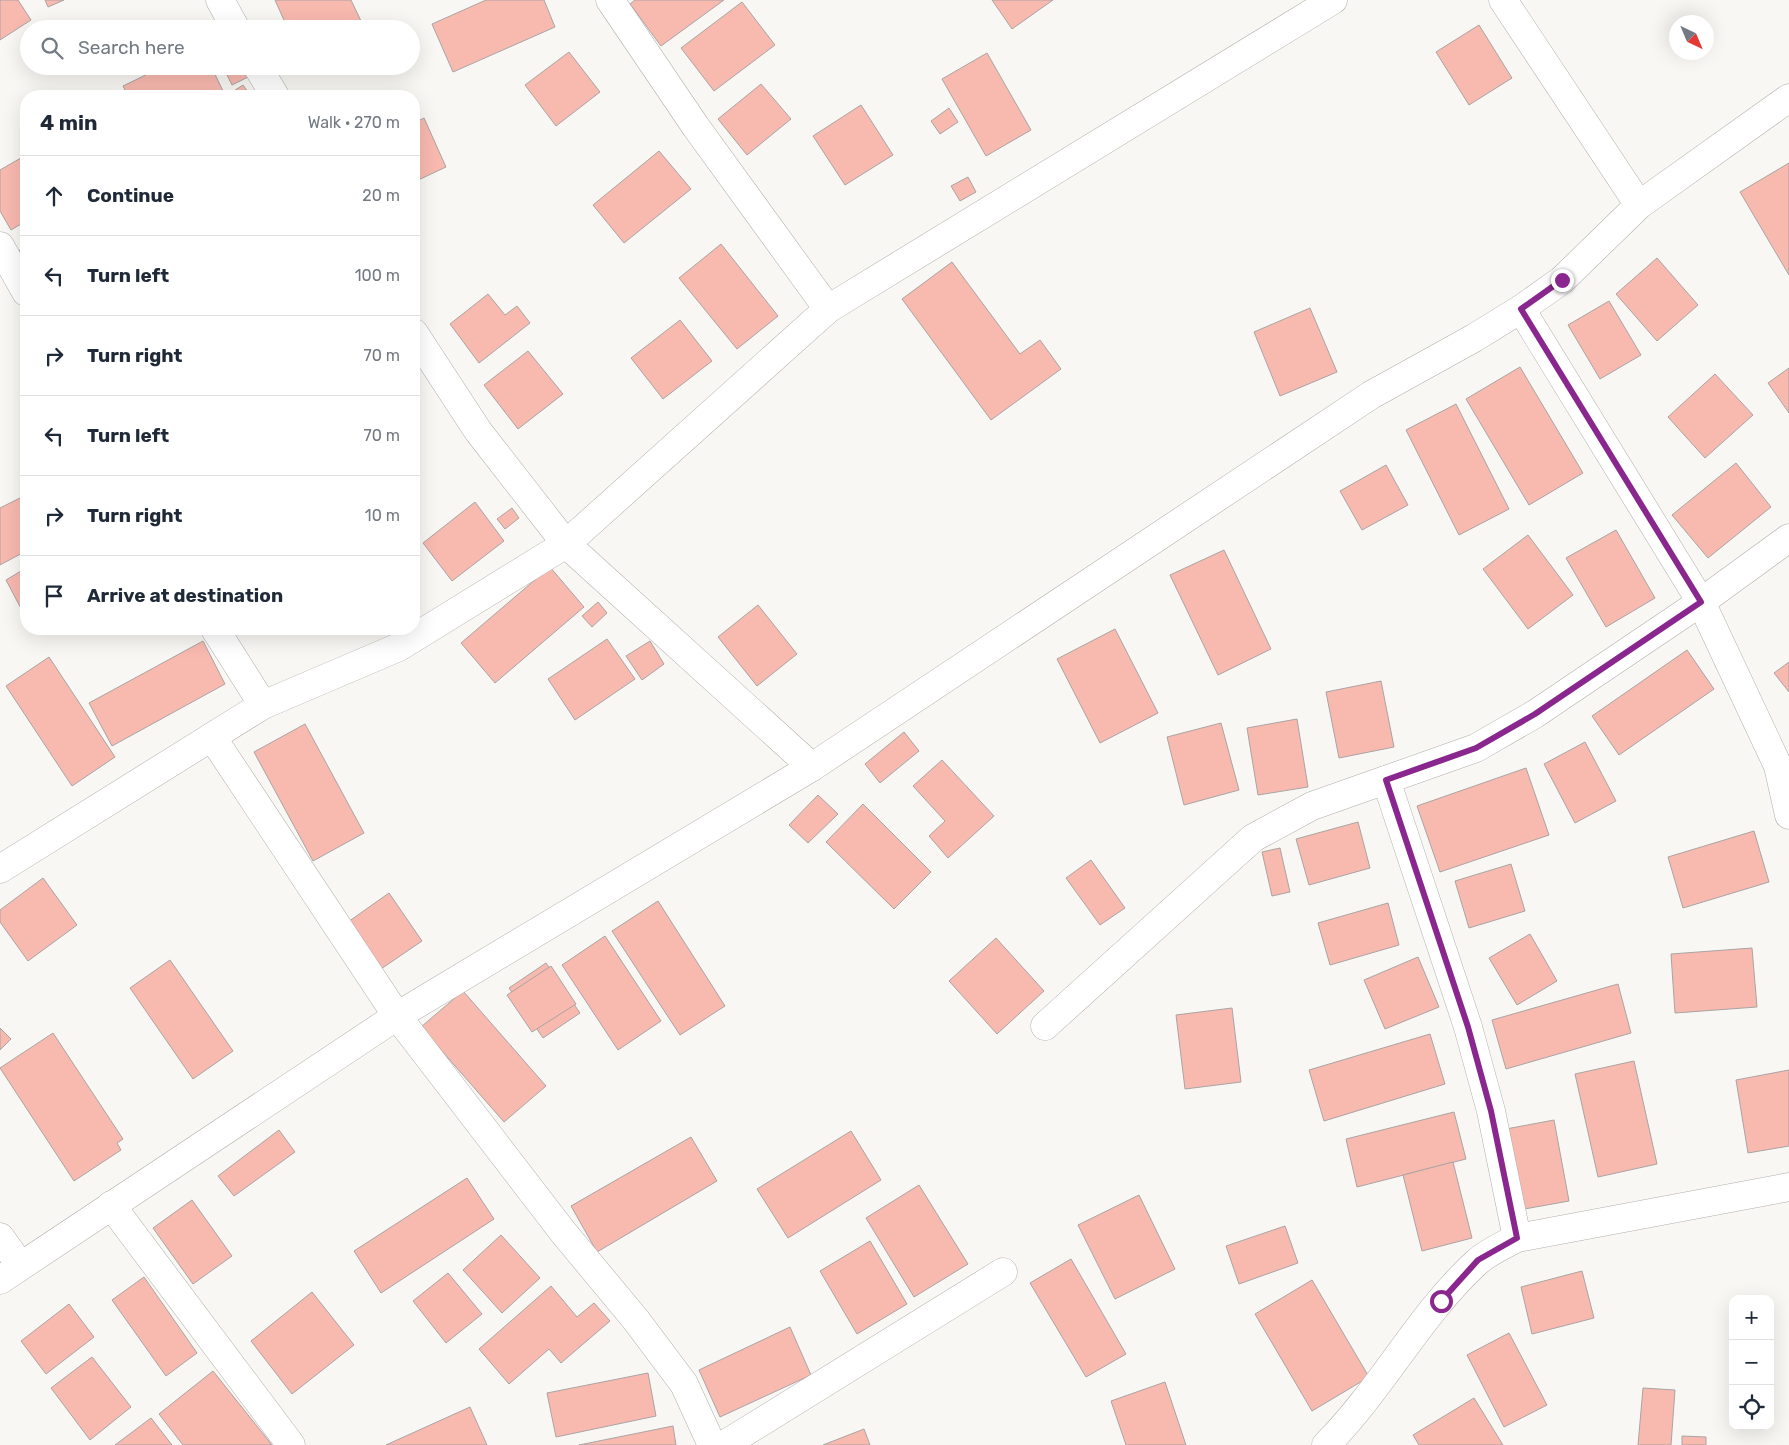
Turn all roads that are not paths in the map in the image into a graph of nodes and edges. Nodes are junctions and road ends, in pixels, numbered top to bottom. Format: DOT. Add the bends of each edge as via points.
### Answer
graph roads {
  1 [pos="220,0"];
  2 [pos="610,0"];
  3 [pos="1333,0"];
  4 [pos="1502,0"];
  5 [pos="231,20"];
  6 [pos="263,75"];
  7 [pos="272,90"];
  8 [pos="1789,98"];
  9 [pos="1639,205"];
  10 [pos="0,246"];
  11 [pos="20,281"];
  12 [pos="828,309"];
  13 [pos="1521,309"];
  14 [pos="420,342"];
  15 [pos="1789,538"];
  16 [pos="566,544"];
  17 [pos="1701,602"];
  18 [pos="420,634"];
  19 [pos="219,635"];
  20 [pos="418,635"];
  21 [pos="263,705"];
  22 [pos="212,737"];
  23 [pos="812,767"];
  24 [pos="1386,780"];
  25 [pos="1789,815"];
  26 [pos="0,869"];
  27 [pos="397,1016"];
  28 [pos="1045,1026"];
  29 [pos="1789,1186"];
  30 [pos="111,1204"];
  31 [pos="0,1237"];
  32 [pos="1517,1238"];
  33 [pos="10,1272"];
  34 [pos="1003,1272"];
  35 [pos="291,1445"];
  36 [pos="712,1445"];
  37 [pos="724,1445"];
  38 [pos="1326,1445"];
  1 -- 5 [label="street"];
  2 -- 12 [label="street" via="696,127"];
  3 -- 12 [label="street"];
  4 -- 9 [label="street"];
  6 -- 7 [label="street"];
  8 -- 9 [label="street"];
  9 -- 13 [label="street" via="1562,280"];
  10 -- 11 [label="street"];
  12 -- 16 [label="street"];
  13 -- 17 [label="street"];
  13 -- 23 [label="street" via="1371,395"];
  14 -- 16 [label="street" via="478,431"];
  15 -- 17 [label="street"];
  16 -- 18 [label="street"];
  16 -- 23 [label="street"];
  17 -- 24 [label="street" via="1535,714 1476,748"];
  17 -- 25 [label="street" via="1778,766"];
  19 -- 21 [label="street"];
  20 -- 21 [label="street" via="399,647"];
  21 -- 22 [label="street"];
  22 -- 26 [label="street"];
  22 -- 27 [label="street"];
  23 -- 27 [label="street"];
  24 -- 28 [label="street" via="1312,806 1254,838"];
  24 -- 32 [label="street" via="1468,1027 1491,1111"];
  27 -- 30 [label="street"];
  27 -- 36 [label="street" via="684,1384"];
  29 -- 32 [label="street"];
  30 -- 33 [label="street"];
  30 -- 35 [label="street"];
  31 -- 33 [label="street"];
  32 -- 38 [label="street" via="1478,1260 1348,1423"];
  34 -- 37 [label="street"];
}
